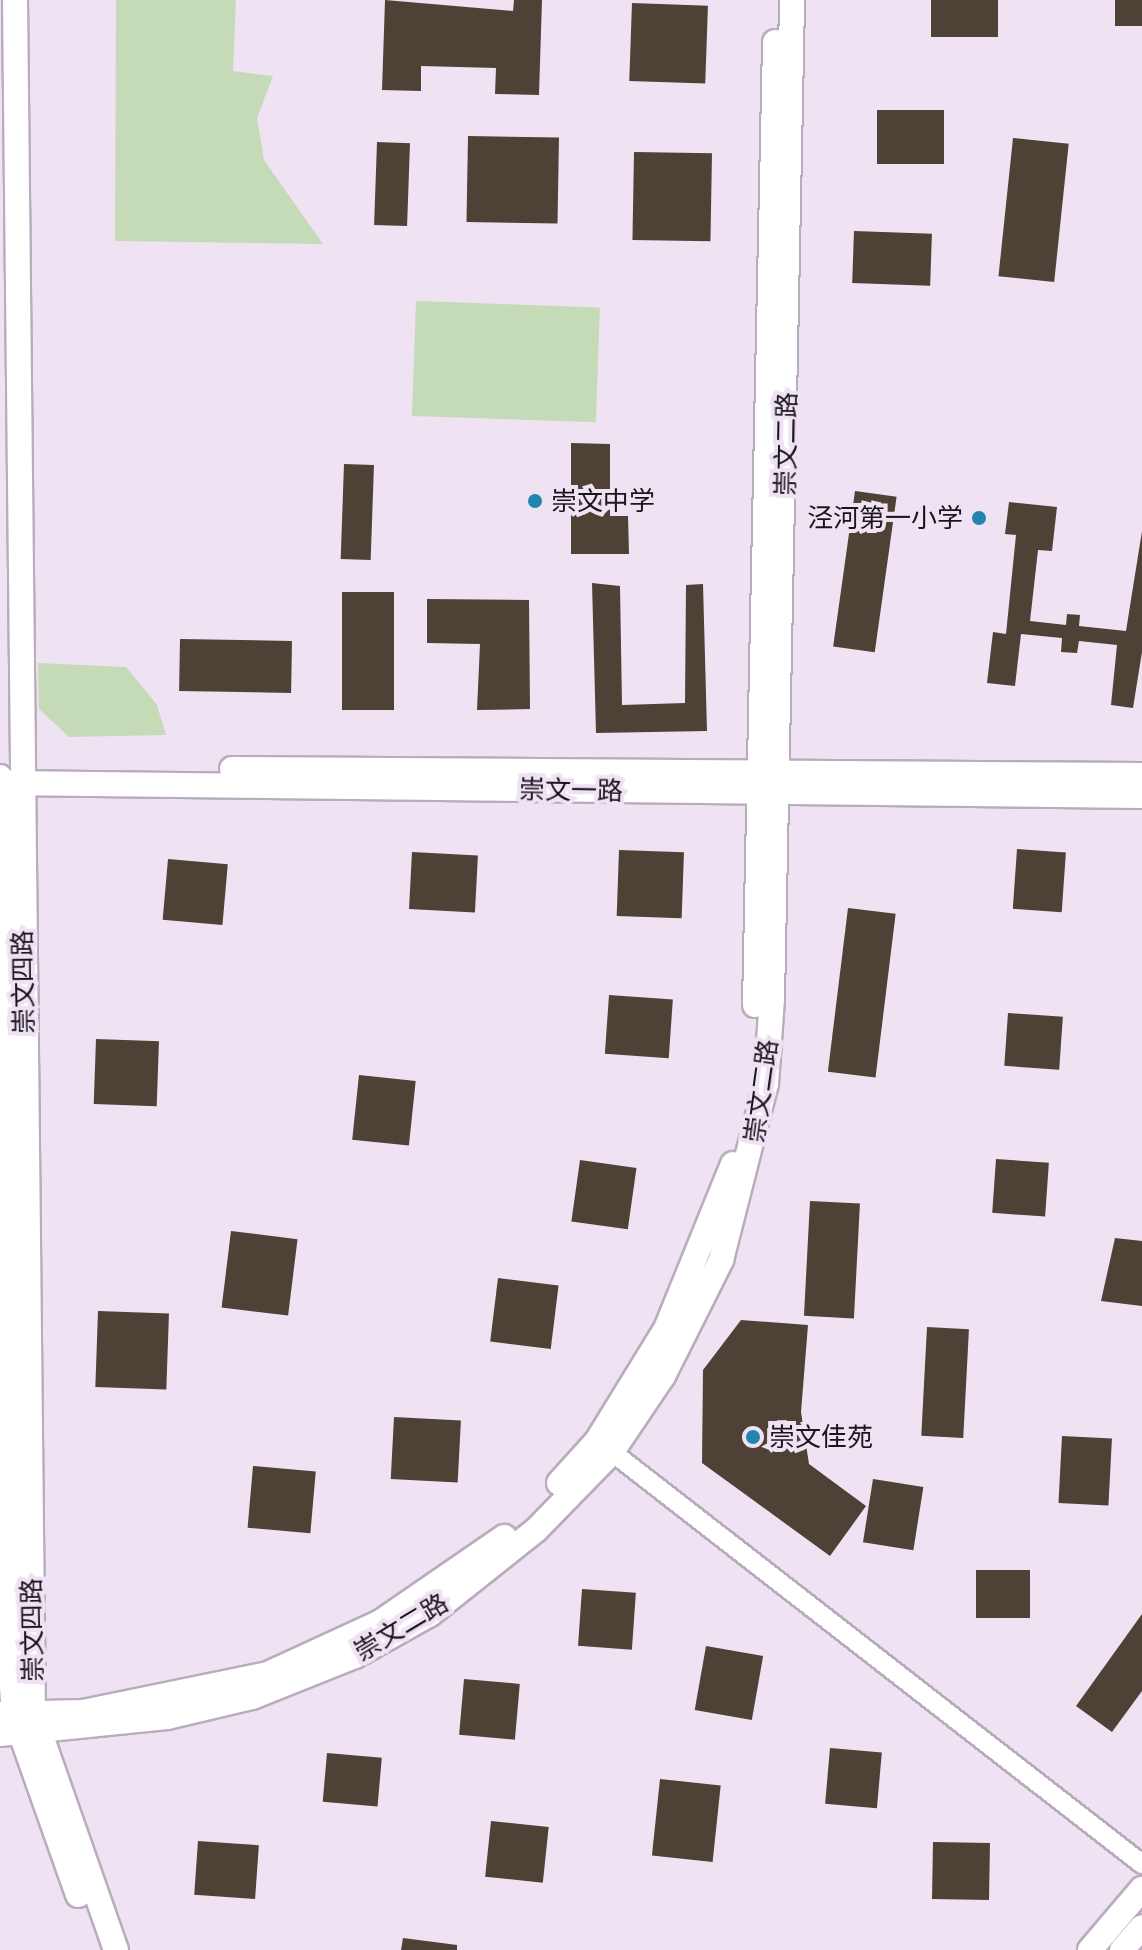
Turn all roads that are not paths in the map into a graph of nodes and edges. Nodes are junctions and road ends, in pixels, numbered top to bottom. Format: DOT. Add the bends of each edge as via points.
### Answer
graph roads {
  1 [pos="15,0"];
  2 [pos="776,0"];
  3 [pos="792,0"];
  4 [pos="1142,775"];
  5 [pos="7,777"];
  6 [pos="771,783"];
  7 [pos="1142,796"];
  8 [pos="604,1447"];
  9 [pos="17,1723"];
  10 [pos="1142,1864"];
  11 [pos="1142,1889"];
  12 [pos="1142,1927"];
  13 [pos="98,1950"];
  14 [pos="116,1950"];
  15 [pos="1090,1950"];
  16 [pos="1122,1950"];
  1 -- 5 [label="street, 崇文四路"];
  2 -- 6 [label="street, 崇文二路"];
  3 -- 6 [label="street, 崇文二路"];
  4 -- 6 [label="street, 崇文一路"];
  5 -- 6 [label="street, 崇文一路"];
  5 -- 9 [label="street, 崇文四路"];
  6 -- 7 [label="street, 崇文一路"];
  6 -- 8 [label="street, 崇文二路" via="751,1083 732,1169 666,1329"];
  8 -- 9 [label="street, 崇文二路" via="485,1573 355,1656 252,1697 182,1714"];
  8 -- 10 [label="street"];
  9 -- 13 [label="street, 崇文四路"];
  9 -- 14 [label="street, 崇文四路"];
  11 -- 15 [label="street"];
  12 -- 16 [label="street"];
}
